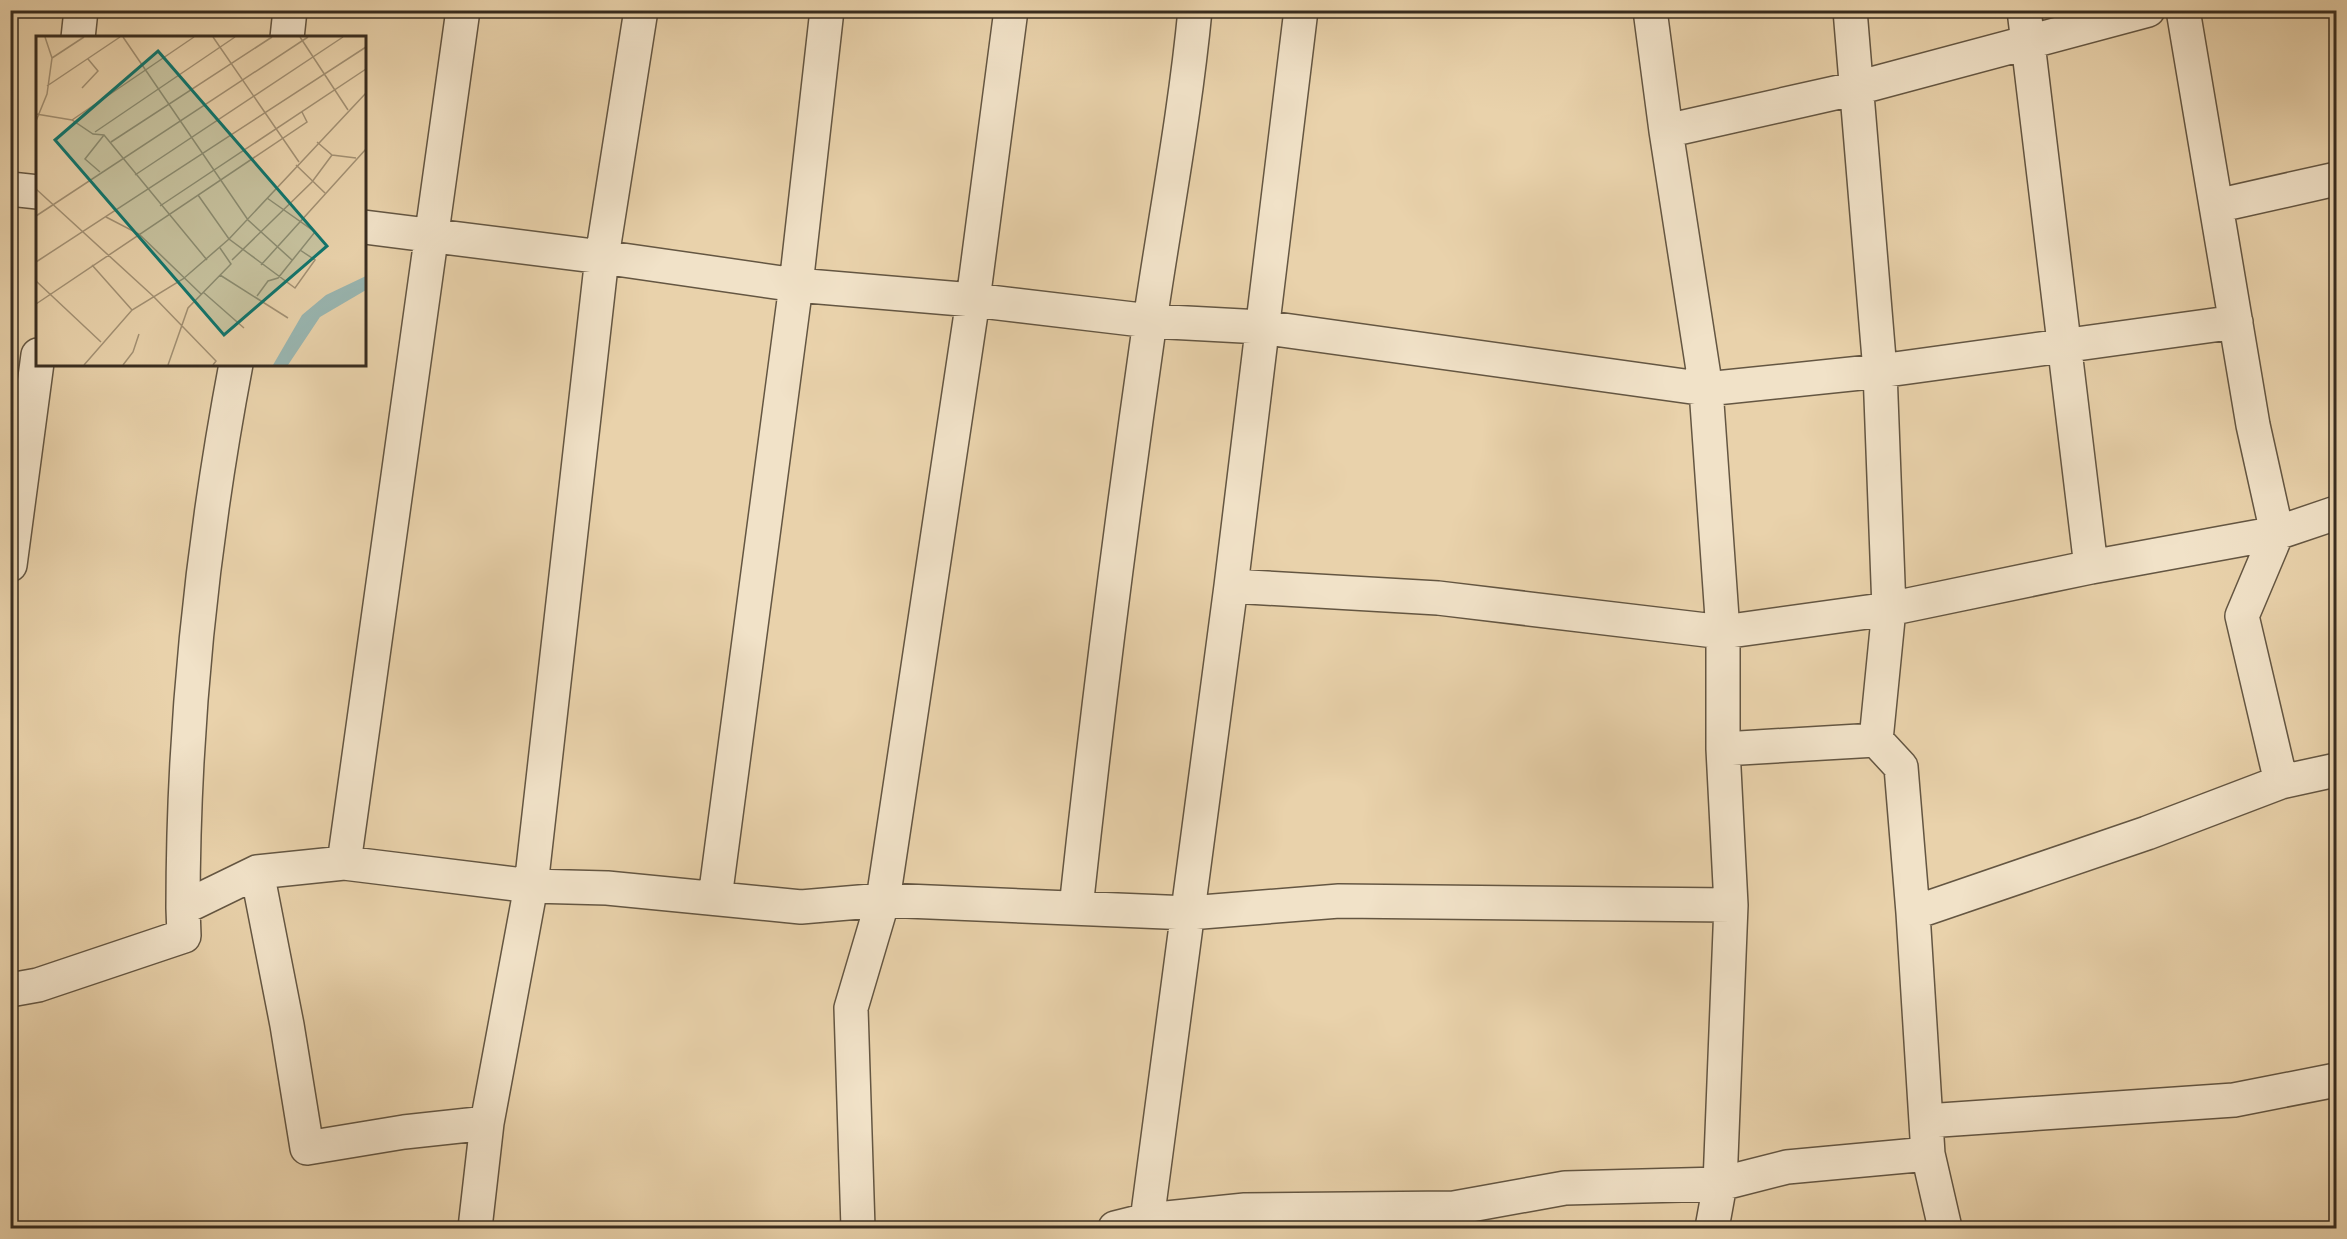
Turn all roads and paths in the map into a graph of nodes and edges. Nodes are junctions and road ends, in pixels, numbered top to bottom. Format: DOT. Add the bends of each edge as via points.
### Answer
graph roads {
  1 [pos="81,10"];
  2 [pos="290,10"];
  3 [pos="463,10"];
  4 [pos="641,10"];
  5 [pos="827,10"];
  6 [pos="1011,10"];
  7 [pos="1195,10"];
  8 [pos="1301,10"];
  9 [pos="1650,10"];
  10 [pos="1850,10"];
  11 [pos="2024,10"];
  12 [pos="2148,10"];
  13 [pos="2183,10"];
  14 [pos="78,36"];
  15 [pos="287,36"];
  16 [pos="2029,42"];
  17 [pos="1857,87"];
  18 [pos="1666,131"];
  19 [pos="2337,179"];
  20 [pos="10,189"];
  21 [pos="36,192"];
  22 [pos="2216,206"];
  23 [pos="366,227"];
  24 [pos="432,235"];
  25 [pos="602,257"];
  26 [pos="796,285"];
  27 [pos="973,300"];
  28 [pos="1150,321"];
  29 [pos="2236,322"];
  30 [pos="1262,327"];
  31 [pos="2066,346"];
  32 [pos="37,366"];
  33 [pos="236,366"];
  34 [pos="1880,371"];
  35 [pos="1706,389"];
  36 [pos="2337,513"];
  37 [pos="2277,533"];
  38 [pos="10,565"];
  39 [pos="2091,567"];
  40 [pos="1231,586"];
  41 [pos="1889,609"];
  42 [pos="1723,632"];
  43 [pos="1876,740"];
  44 [pos="1723,749"];
  45 [pos="2337,770"];
  46 [pos="2281,782"];
  47 [pos="344,862"];
  48 [pos="257,872"];
  49 [pos="531,886"];
  50 [pos="715,898"];
  51 [pos="883,900"];
  52 [pos="1731,905"];
  53 [pos="183,908"];
  54 [pos="1076,908"];
  55 [pos="1189,913"];
  56 [pos="1913,913"];
  57 [pos="10,990"];
  58 [pos="2337,1080"];
  59 [pos="1926,1122"];
  60 [pos="487,1123"];
  61 [pos="1928,1154"];
  62 [pos="1720,1184"];
  63 [pos="1146,1224"];
  64 [pos="475,1228"];
  65 [pos="858,1228"];
  66 [pos="1115,1228"];
  67 [pos="1712,1228"];
  68 [pos="1945,1228"];
  1 -- 14 [label="street"];
  2 -- 15 [label="street"];
  3 -- 24 [label="street"];
  4 -- 25 [label="street"];
  5 -- 26 [label="street"];
  6 -- 27 [label="street"];
  7 -- 28 [label="street" via="1190,66"];
  8 -- 30 [label="street"];
  9 -- 18 [label="street"];
  10 -- 17 [label="street"];
  11 -- 16 [label="street"];
  12 -- 16 [label="street"];
  13 -- 22 [label="street"];
  16 -- 17 [label="street"];
  16 -- 31 [label="street"];
  17 -- 18 [label="street"];
  17 -- 34 [label="street"];
  18 -- 35 [label="street"];
  19 -- 22 [label="street"];
  20 -- 21 [label="street"];
  22 -- 29 [label="street"];
  23 -- 24 [label="street"];
  24 -- 25 [label="street"];
  24 -- 47 [label="street"];
  25 -- 26 [label="street"];
  25 -- 49 [label="street"];
  26 -- 27 [label="street"];
  26 -- 50 [label="street"];
  27 -- 28 [label="street"];
  27 -- 51 [label="street"];
  28 -- 30 [label="street"];
  28 -- 54 [label="street" via="1094,738"];
  29 -- 31 [label="street"];
  29 -- 37 [label="street"];
  30 -- 35 [label="street"];
  30 -- 40 [label="street"];
  31 -- 34 [label="street"];
  31 -- 39 [label="street"];
  32 -- 38 [label="street"];
  33 -- 53 [label="street" via="203,572 183,821"];
  34 -- 35 [label="street"];
  34 -- 41 [label="street"];
  35 -- 42 [label="street"];
  36 -- 37 [label="street"];
  37 -- 39 [label="street"];
  37 -- 46 [label="street" via="2242,616"];
  39 -- 41 [label="street"];
  40 -- 42 [label="street" via="1438,598"];
  40 -- 55 [label="street"];
  41 -- 42 [label="street"];
  41 -- 43 [label="street"];
  42 -- 44 [label="street"];
  43 -- 44 [label="street"];
  43 -- 56 [label="street" via="1901,767"];
  44 -- 52 [label="street"];
  45 -- 46 [label="street"];
  46 -- 56 [label="street" via="2147,833"];
  47 -- 48 [label="street"];
  47 -- 49 [label="street"];
  48 -- 53 [label="street"];
  48 -- 60 [label="street" via="288,1025 307,1148"];
  49 -- 50 [label="street"];
  49 -- 60 [label="street"];
  50 -- 51 [label="street" via="801,907"];
  51 -- 54 [label="street"];
  51 -- 65 [label="street" via="851,1008"];
  52 -- 55 [label="street" via="1339,901"];
  52 -- 62 [label="street"];
  53 -- 57 [label="street" via="184,936 38,985"];
  54 -- 55 [label="street"];
  55 -- 63 [label="street"];
  56 -- 59 [label="street"];
  58 -- 59 [label="street" via="2234,1100"];
  59 -- 61 [label="street"];
  60 -- 64 [label="street"];
  61 -- 62 [label="street" via="1787,1167"];
  61 -- 68 [label="street"];
  62 -- 63 [label="street" via="1565,1188 1454,1208 1245,1210"];
  62 -- 67 [label="street"];
  63 -- 66 [label="street"];
}
